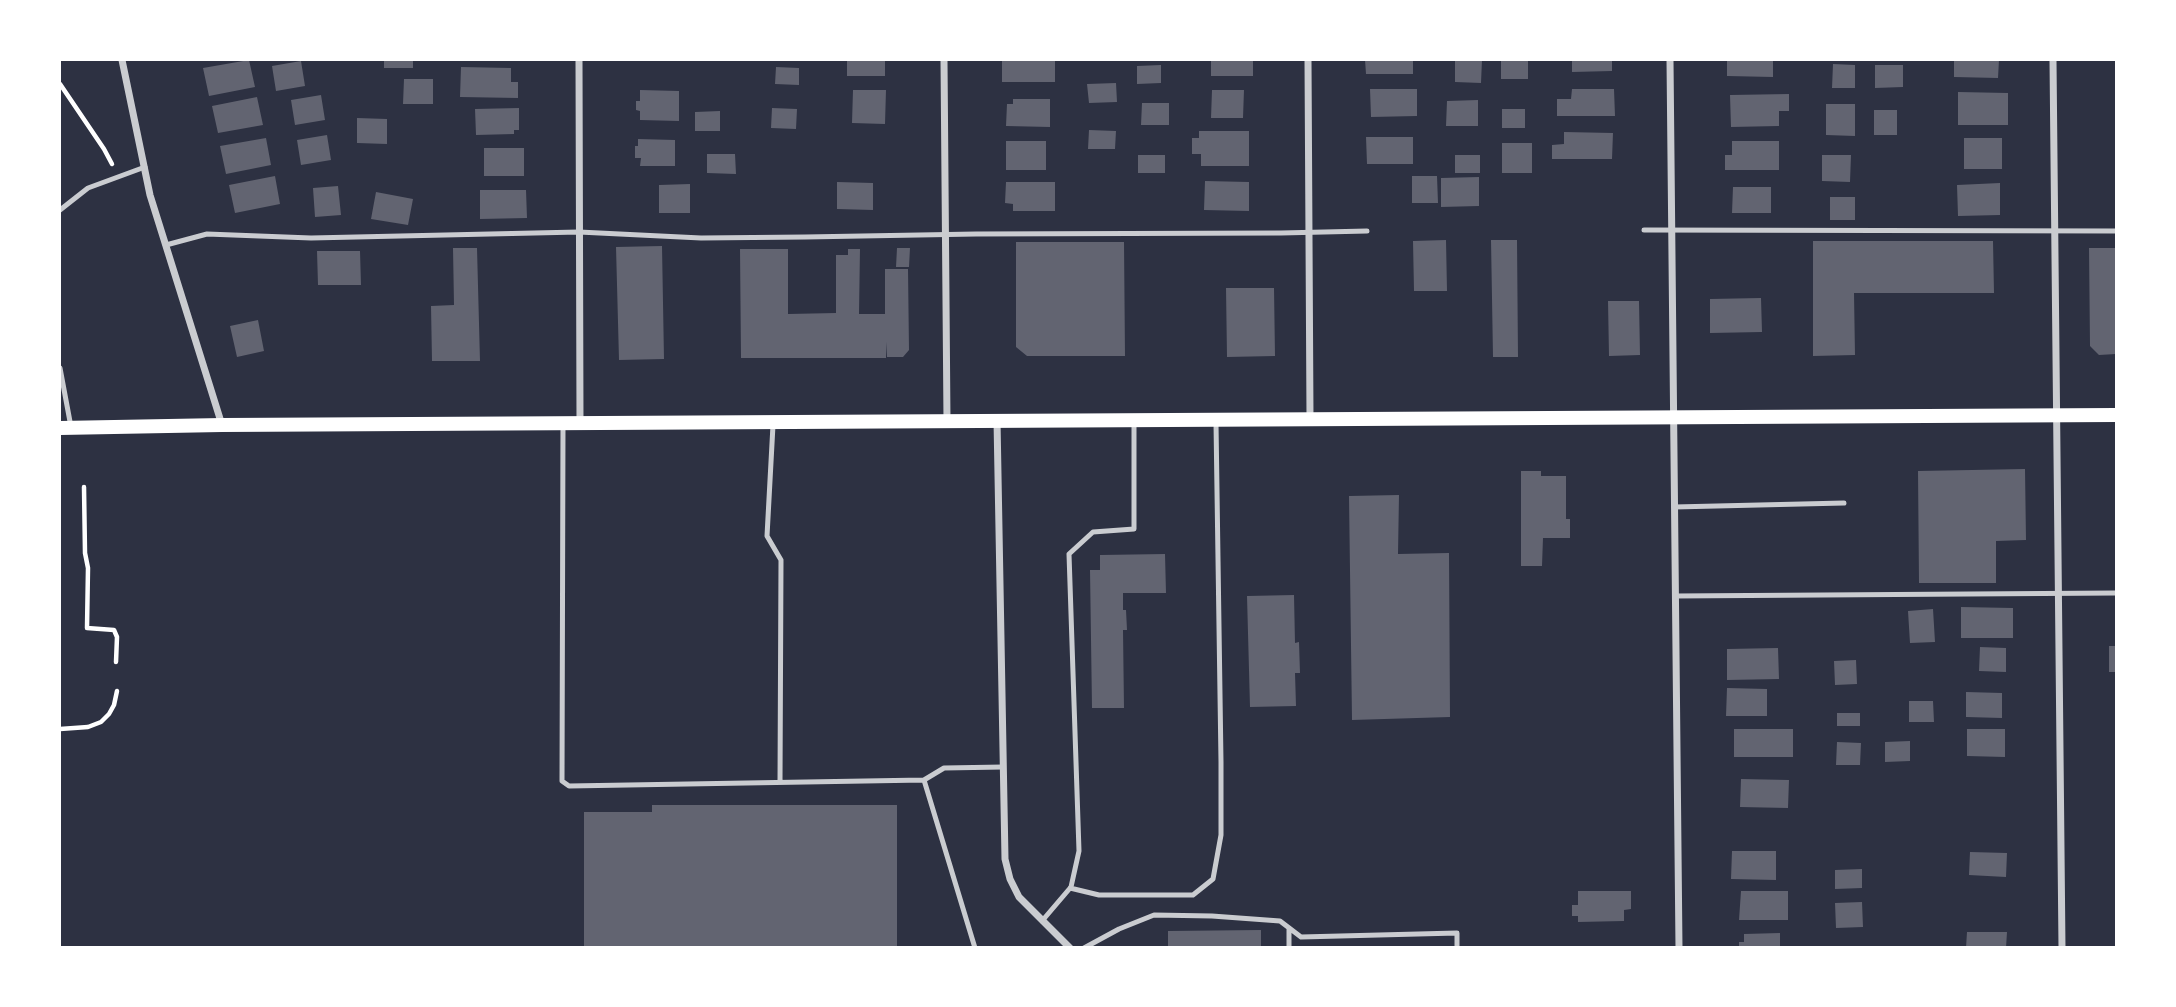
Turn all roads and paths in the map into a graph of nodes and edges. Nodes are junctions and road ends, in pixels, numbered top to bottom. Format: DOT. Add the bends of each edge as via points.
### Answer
graph roads {
  1 [pos="122,60"];
  2 [pos="579,60"];
  3 [pos="944,60"];
  4 [pos="1308,60"];
  5 [pos="1670,60"];
  6 [pos="2053,60"];
  7 [pos="60,84"];
  8 [pos="145,167"];
  9 [pos="118,177"];
  10 [pos="60,210"];
  11 [pos="1644,230"];
  12 [pos="1367,231"];
  13 [pos="1671,231"];
  14 [pos="2054,231"];
  15 [pos="2116,231"];
  16 [pos="579,232"];
  17 [pos="1310,233"];
  18 [pos="945,235"];
  19 [pos="166,245"];
  20 [pos="60,369"];
  21 [pos="2056,415"];
  22 [pos="2116,415"];
  23 [pos="1673,416"];
  24 [pos="1310,418"];
  25 [pos="1133,419"];
  26 [pos="1216,419"];
  27 [pos="997,420"];
  28 [pos="947,421"];
  29 [pos="773,422"];
  30 [pos="563,424"];
  31 [pos="580,424"];
  32 [pos="222,425"];
  33 [pos="65,428"];
  34 [pos="84,487"];
  35 [pos="1844,503"];
  36 [pos="1674,507"];
  37 [pos="2058,593"];
  38 [pos="2116,593"];
  39 [pos="1675,596"];
  40 [pos="116,662"];
  41 [pos="117,691"];
  42 [pos="60,729"];
  43 [pos="1003,766"];
  44 [pos="924,780"];
  45 [pos="780,782"];
  46 [pos="1070,888"];
  47 [pos="1042,920"];
  48 [pos="1289,928"];
  49 [pos="975,947"];
  50 [pos="1070,947"];
  51 [pos="1084,947"];
  52 [pos="1289,947"];
  53 [pos="1457,947"];
  54 [pos="1679,947"];
  55 [pos="2063,947"];
  1 -- 8 [label="street"];
  2 -- 16 [label="street"];
  3 -- 18 [label="street"];
  4 -- 17 [label="street"];
  5 -- 13 [label="street"];
  6 -- 14 [label="street"];
  7 -- 9 [label="path"];
  8 -- 9 [label="lane"];
  8 -- 19 [label="street"];
  9 -- 10 [label="lane" via="88,188"];
  11 -- 13 [label="lane"];
  12 -- 17 [label="lane"];
  13 -- 14 [label="lane"];
  13 -- 23 [label="street"];
  14 -- 15 [label="lane"];
  14 -- 21 [label="street"];
  16 -- 18 [label="lane" via="701,238"];
  16 -- 19 [label="lane" via="311,237 207,234"];
  16 -- 31 [label="street"];
  17 -- 18 [label="lane"];
  17 -- 24 [label="street"];
  18 -- 28 [label="street"];
  19 -- 32 [label="street"];
  20 -- 33 [label="lane"];
  21 -- 22 [label="main road"];
  21 -- 23 [label="main road"];
  21 -- 37 [label="street"];
  23 -- 24 [label="main road"];
  23 -- 36 [label="street"];
  24 -- 26 [label="main road"];
  25 -- 26 [label="main road"];
  25 -- 27 [label="main road"];
  25 -- 46 [label="lane" via="1134,529 1093,532 1069,554 1079,851"];
  26 -- 46 [label="lane" via="1221,835 1213,878 1194,895 1099,895"];
  27 -- 28 [label="main road"];
  27 -- 43 [label="street"];
  28 -- 29 [label="main road"];
  29 -- 31 [label="main road"];
  29 -- 45 [label="lane" via="767,536 781,560"];
  30 -- 31 [label="main road"];
  30 -- 32 [label="main road"];
  30 -- 45 [label="lane" via="562,781 569,786"];
  32 -- 33 [label="main road"];
  34 -- 40 [label="path" via="87,628 114,630"];
  35 -- 36 [label="lane"];
  36 -- 39 [label="street"];
  37 -- 38 [label="lane"];
  37 -- 39 [label="lane"];
  37 -- 55 [label="street"];
  39 -- 54 [label="street"];
  41 -- 42 [label="path" via="114,705 101,722"];
  43 -- 44 [label="lane" via="944,768"];
  43 -- 47 [label="street" via="1005,859 1010,879 1019,897"];
  44 -- 45 [label="lane"];
  44 -- 49 [label="lane"];
  46 -- 47 [label="lane"];
  47 -- 50 [label="street"];
  48 -- 51 [label="lane" via="1280,921 1154,915"];
  48 -- 52 [label="lane"];
  48 -- 53 [label="lane" via="1301,937 1457,933"];
}
